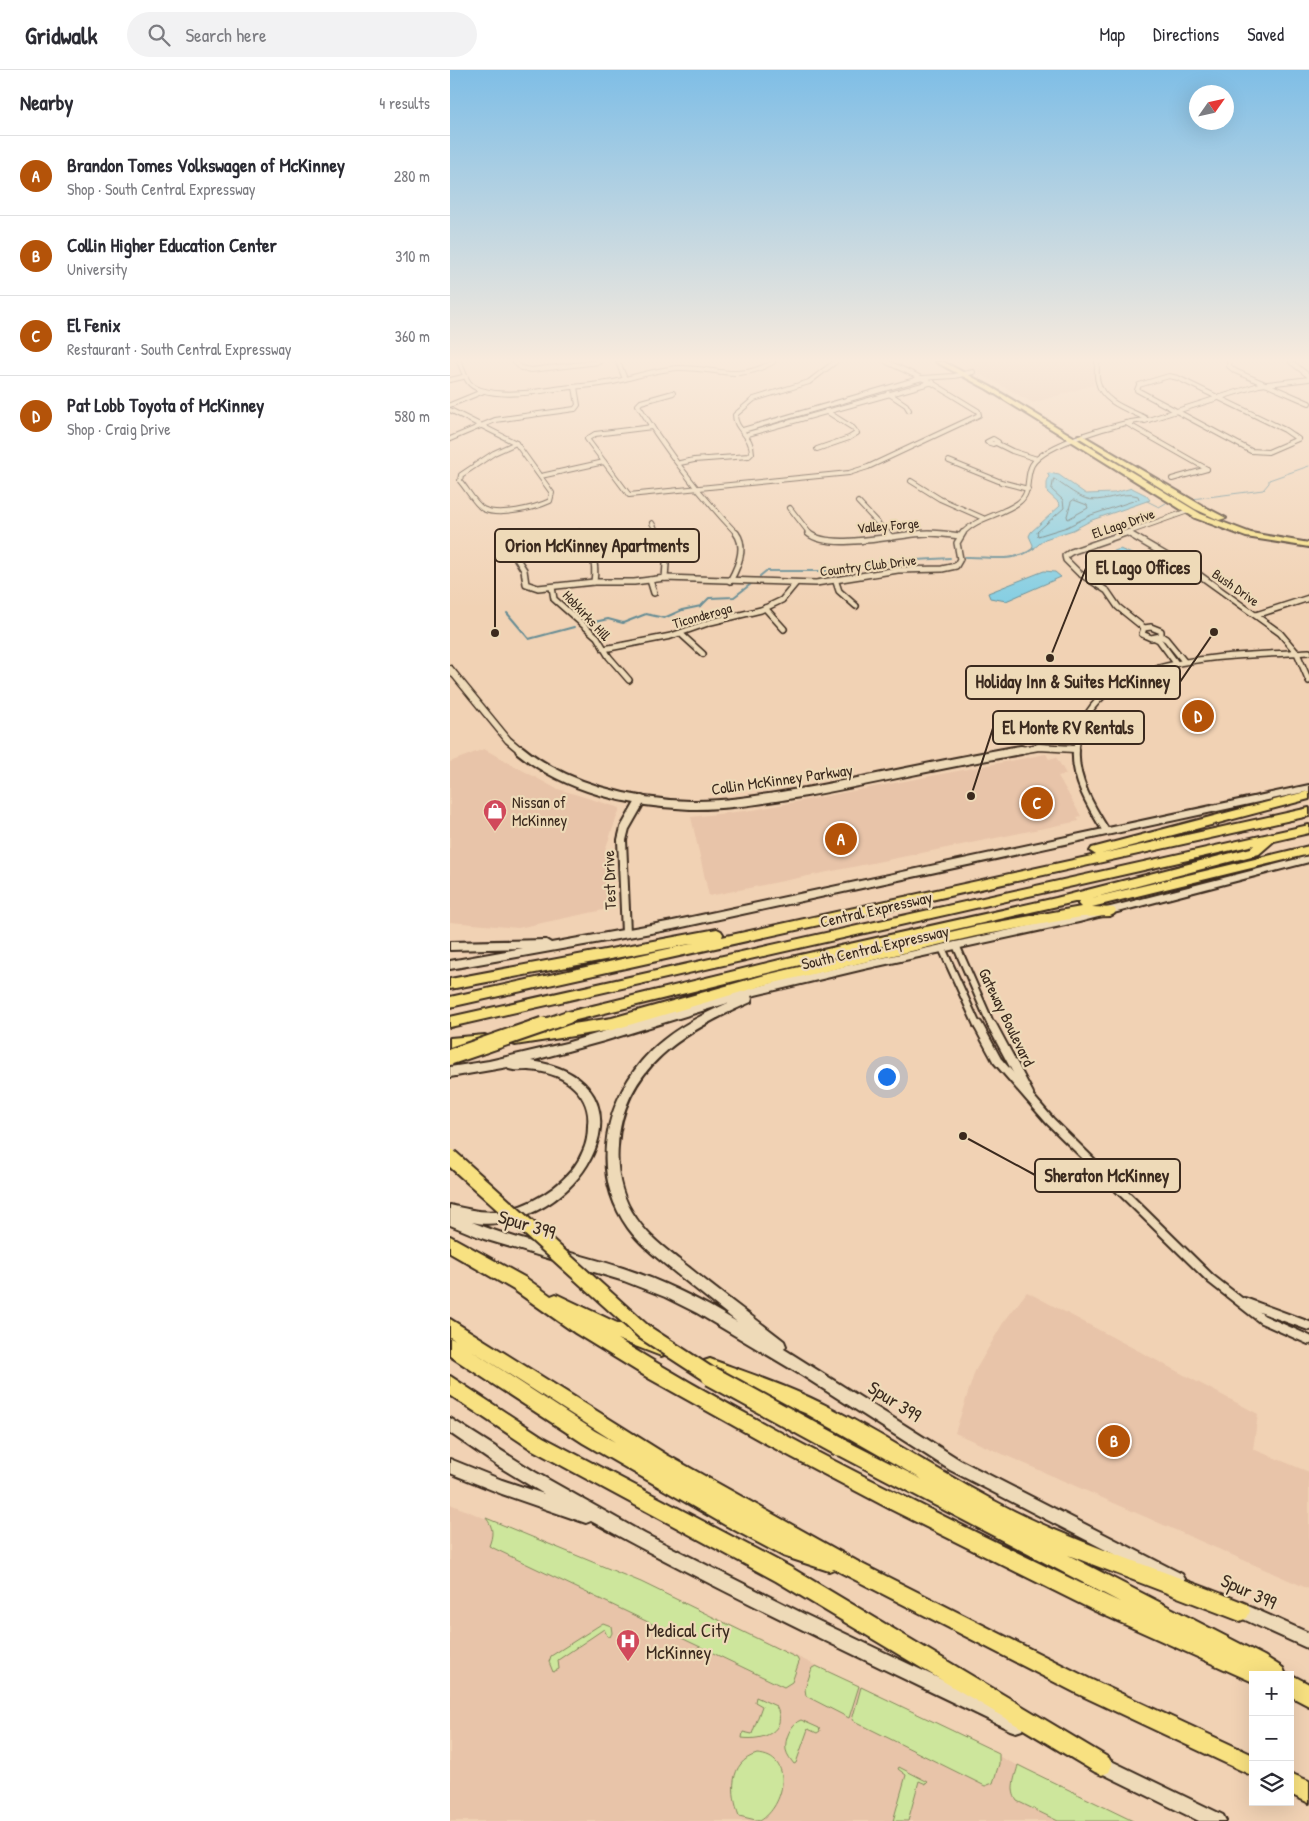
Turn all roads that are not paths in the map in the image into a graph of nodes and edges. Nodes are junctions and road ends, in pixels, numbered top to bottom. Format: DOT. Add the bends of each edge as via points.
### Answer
graph roads {
  1 [pos="514,444"];
  2 [pos="517,444"];
  3 [pos="590,444"];
  4 [pos="663,444"];
  5 [pos="750,444"];
  6 [pos="832,444"];
  7 [pos="915,444"];
  8 [pos="997,444"];
  9 [pos="1069,444"];
  10 [pos="1085,444"];
  11 [pos="1086,444"];
  12 [pos="1163,444"];
  13 [pos="1236,444"];
  14 [pos="1290,444"];
  15 [pos="817,449"];
  16 [pos="1037,459"];
  17 [pos="949,461"];
  18 [pos="604,462"];
  19 [pos="680,463"];
  20 [pos="541,476"];
  21 [pos="1172,479"];
  22 [pos="910,481"];
  23 [pos="1028,489"];
  24 [pos="701,490"];
  25 [pos="858,502"];
  26 [pos="790,508"];
  27 [pos="1188,511"];
  28 [pos="983,518"];
  29 [pos="652,523"];
  30 [pos="579,532"];
  31 [pos="1128,533"];
  32 [pos="1266,535"];
  33 [pos="960,536"];
  34 [pos="891,537"];
  35 [pos="1309,538"];
  36 [pos="505,540"];
  37 [pos="1309,546"];
  38 [pos="665,578"];
  39 [pos="650,580"];
  40 [pos="730,581"];
  41 [pos="594,582"];
  42 [pos="836,582"];
  43 [pos="796,583"];
  44 [pos="552,587"];
  45 [pos="654,593"];
  46 [pos="1309,598"];
  47 [pos="856,606"];
  48 [pos="765,608"];
  49 [pos="1256,615"];
  50 [pos="1144,628"];
  51 [pos="784,629"];
  52 [pos="681,634"];
  53 [pos="1158,637"];
  54 [pos="604,649"];
  55 [pos="1309,652"];
  56 [pos="1298,653"];
  57 [pos="703,654"];
  58 [pos="1184,661"];
  59 [pos="1176,663"];
  60 [pos="450,669"];
  61 [pos="628,680"];
  62 [pos="1309,681"];
  63 [pos="1074,749"];
  64 [pos="1309,788"];
  65 [pos="1309,795"];
  66 [pos="641,800"];
  67 [pos="1309,812"];
  68 [pos="1309,829"];
  69 [pos="1106,831"];
  70 [pos="1272,837"];
  71 [pos="1309,850"];
  72 [pos="1309,860"];
  73 [pos="1037,872"];
  74 [pos="1110,911"];
  75 [pos="1015,913"];
  76 [pos="774,930"];
  77 [pos="626,933"];
  78 [pos="566,943"];
  79 [pos="956,945"];
  80 [pos="450,946"];
  81 [pos="942,948"];
  82 [pos="450,965"];
  83 [pos="455,983"];
  84 [pos="785,984"];
  85 [pos="450,1002"];
  86 [pos="450,1022"];
  87 [pos="450,1044"];
  88 [pos="450,1057"];
  89 [pos="477,1069"];
  90 [pos="450,1072"];
  91 [pos="1033,1101"];
  92 [pos="450,1157"];
  93 [pos="450,1211"];
  94 [pos="450,1219"];
  95 [pos="450,1244"];
  96 [pos="520,1284"];
  97 [pos="1241,1301"];
  98 [pos="1309,1326"];
  99 [pos="450,1327"];
  100 [pos="1309,1340"];
  101 [pos="450,1346"];
  102 [pos="808,1371"];
  103 [pos="450,1385"];
  104 [pos="450,1425"];
  105 [pos="450,1466"];
  106 [pos="617,1528"];
  107 [pos="858,1572"];
  108 [pos="1240,1611"];
  109 [pos="1309,1641"];
  110 [pos="1252,1671"];
  111 [pos="1270,1671"];
  112 [pos="1294,1687"];
  113 [pos="1294,1690"];
  114 [pos="1309,1696"];
  115 [pos="1249,1764"];
  116 [pos="1102,1765"];
  117 [pos="1294,1785"];
  118 [pos="1309,1792"];
  119 [pos="1217,1821"];
  1 -- 20 [label="street" via="460,475 460,480 480,506 495,511 533,507 550,501 552,493"];
  2 -- 20 [label="street"];
  3 -- 18 [label="street"];
  4 -- 19 [label="street"];
  5 -- 19 [label="street" via="749,456"];
  6 -- 15 [label="street"];
  7 -- 24 [label="street" via="855,471"];
  8 -- 16 [label="street"];
  9 -- 16 [label="street"];
  10 -- 27 [label="main road"];
  11 -- 32 [label="main road" via="1207,512"];
  12 -- 21 [label="street" via="1207,469"];
  13 -- 14 [label="street" via="1260,453"];
  16 -- 23 [label="street" via="1031,467"];
  17 -- 23 [label="street"];
  18 -- 20 [label="street"];
  18 -- 24 [label="street" via="632,496"];
  19 -- 24 [label="street"];
  22 -- 28 [label="street"];
  23 -- 28 [label="street" via="1024,499 1013,507"];
  24 -- 40 [label="street" via="725,524 738,535 741,548 739,564"];
  25 -- 34 [label="street"];
  26 -- 34 [label="street, Valley Forge" via="800,524 819,540"];
  27 -- 31 [label="street, El Lago Drive"];
  27 -- 32 [label="main road" via="1216,524"];
  28 -- 33 [label="street"];
  29 -- 38 [label="street" via="667,550"];
  30 -- 41 [label="street" via="595,554"];
  31 -- 49 [label="street, Bush Drive" via="1198,574"];
  31 -- 50 [label="street, El Lago Drive" via="1065,556 1079,574 1107,591 1118,607"];
  32 -- 35 [label="main road"];
  32 -- 37 [label="main road"];
  33 -- 34 [label="street, Valley Forge" via="928,533"];
  33 -- 42 [label="street, Country Club Drive" via="956,547 960,559 956,566 946,570 896,570"];
  36 -- 44 [label="street, Country Club Drive" via="524,570 526,584 538,588"];
  38 -- 39 [label="street, Country Club Drive"];
  38 -- 40 [label="street, Country Club Drive"];
  39 -- 41 [label="street, Country Club Drive"];
  39 -- 45 [label="street"];
  40 -- 43 [label="street, Country Club Drive"];
  41 -- 44 [label="street, Country Club Drive"];
  42 -- 43 [label="street, Country Club Drive"];
  42 -- 47 [label="street" via="839,590"];
  43 -- 48 [label="street, Ticonderoga" via="793,591"];
  44 -- 54 [label="street, Hobkirks Hill" via="559,605 597,638"];
  46 -- 49 [label="street"];
  48 -- 51 [label="street"];
  48 -- 52 [label="street, Ticonderoga"];
  49 -- 56 [label="street, Bush Drive"];
  50 -- 53 [label="street" via="1144,636"];
  50 -- 53 [label="street" via="1158,629 1161,631"];
  52 -- 54 [label="street, Ticonderoga"];
  52 -- 57 [label="street"];
  53 -- 58 [label="street" via="1166,639"];
  53 -- 59 [label="street"];
  54 -- 61 [label="street, Hobkirks Hill"];
  55 -- 56 [label="street"];
  56 -- 58 [label="street"];
  56 -- 62 [label="street, Bush Drive"];
  58 -- 59 [label="street"];
  59 -- 63 [label="street" via="1127,679 1102,695 1084,722"];
  60 -- 66 [label="street, Collin McKinney Parkway" via="508,740 531,759 575,782"];
  63 -- 66 [label="street, Collin McKinney Parkway" via="1019,750 752,801 690,804"];
  63 -- 69 [label="street" via="1081,784"];
  64 -- 69 [label="main road"];
  65 -- 73 [label="highway" via="1066,859"];
  66 -- 77 [label="street, Test Drive" via="622,840"];
  67 -- 73 [label="highway, Central Expressway"];
  68 -- 70 [label="highway, Central Expressway"];
  69 -- 77 [label="main road"];
  70 -- 75 [label="highway" via="1255,851"];
  70 -- 86 [label="highway, Central Expressway"];
  71 -- 75 [label="highway" via="1117,898"];
  72 -- 74 [label="main road, South Central Expressway"];
  73 -- 76 [label="highway, Central Expressway"];
  74 -- 79 [label="main road, South Central Expressway"];
  74 -- 87 [label="highway" via="1081,912 882,952 765,980 612,1024 520,1039"];
  75 -- 88 [label="highway, bridge" via="800,960 568,1017"];
  76 -- 83 [label="highway" via="726,933"];
  76 -- 85 [label="highway, Central Expressway"];
  77 -- 78 [label="main road"];
  78 -- 80 [label="main road"];
  78 -- 82 [label="main road" via="523,954"];
  79 -- 81 [label="main road, South Central Expressway"];
  79 -- 91 [label="street, Gateway Boulevard" via="990,1022"];
  81 -- 84 [label="main road, South Central Expressway"];
  81 -- 91 [label="street, Gateway Boulevard" via="982,1036 1011,1078"];
  84 -- 89 [label="main road, South Central Expressway" via="596,1040"];
  84 -- 102 [label="main road" via="712,1015 655,1054 639,1071 617,1114 610,1158 619,1200 644,1238"];
  89 -- 90 [label="main road, South Central Expressway"];
  89 -- 93 [label="main road" via="536,1065 561,1072 574,1080 590,1103 594,1118 593,1139 586,1158 566,1184 538,1205 518,1214 494,1219"];
  91 -- 97 [label="street, Gateway Boulevard" via="1180,1249"];
  92 -- 111 [label="highway, bridge" via="644,1332 723,1384"];
  94 -- 102 [label="main road, Spur 399" via="668,1292 733,1324"];
  95 -- 96 [label="highway"];
  96 -- 108 [label="highway" via="611,1329 824,1413 965,1495 1033,1530"];
  96 -- 110 [label="highway" via="581,1327 704,1400 898,1504 1102,1604"];
  97 -- 98 [label="street, Gateway Boulevard"];
  97 -- 100 [label="street, Gateway Boulevard" via="1262,1319"];
  99 -- 107 [label="highway" via="661,1461"];
  101 -- 107 [label="highway" via="590,1437 732,1518 790,1549"];
  102 -- 108 [label="main road, Spur 399" via="955,1465"];
  103 -- 116 [label="highway" via="538,1443 783,1574"];
  104 -- 106 [label="main road" via="523,1475"];
  105 -- 106 [label="main road" via="502,1488"];
  106 -- 116 [label="main road" via="737,1590"];
  107 -- 115 [label="highway" via="1083,1686"];
  108 -- 109 [label="main road, Spur 399"];
  112 -- 114 [label="highway"];
  113 -- 114 [label="highway"];
  116 -- 119 [label="main road"];
  117 -- 118 [label="highway"];
}
